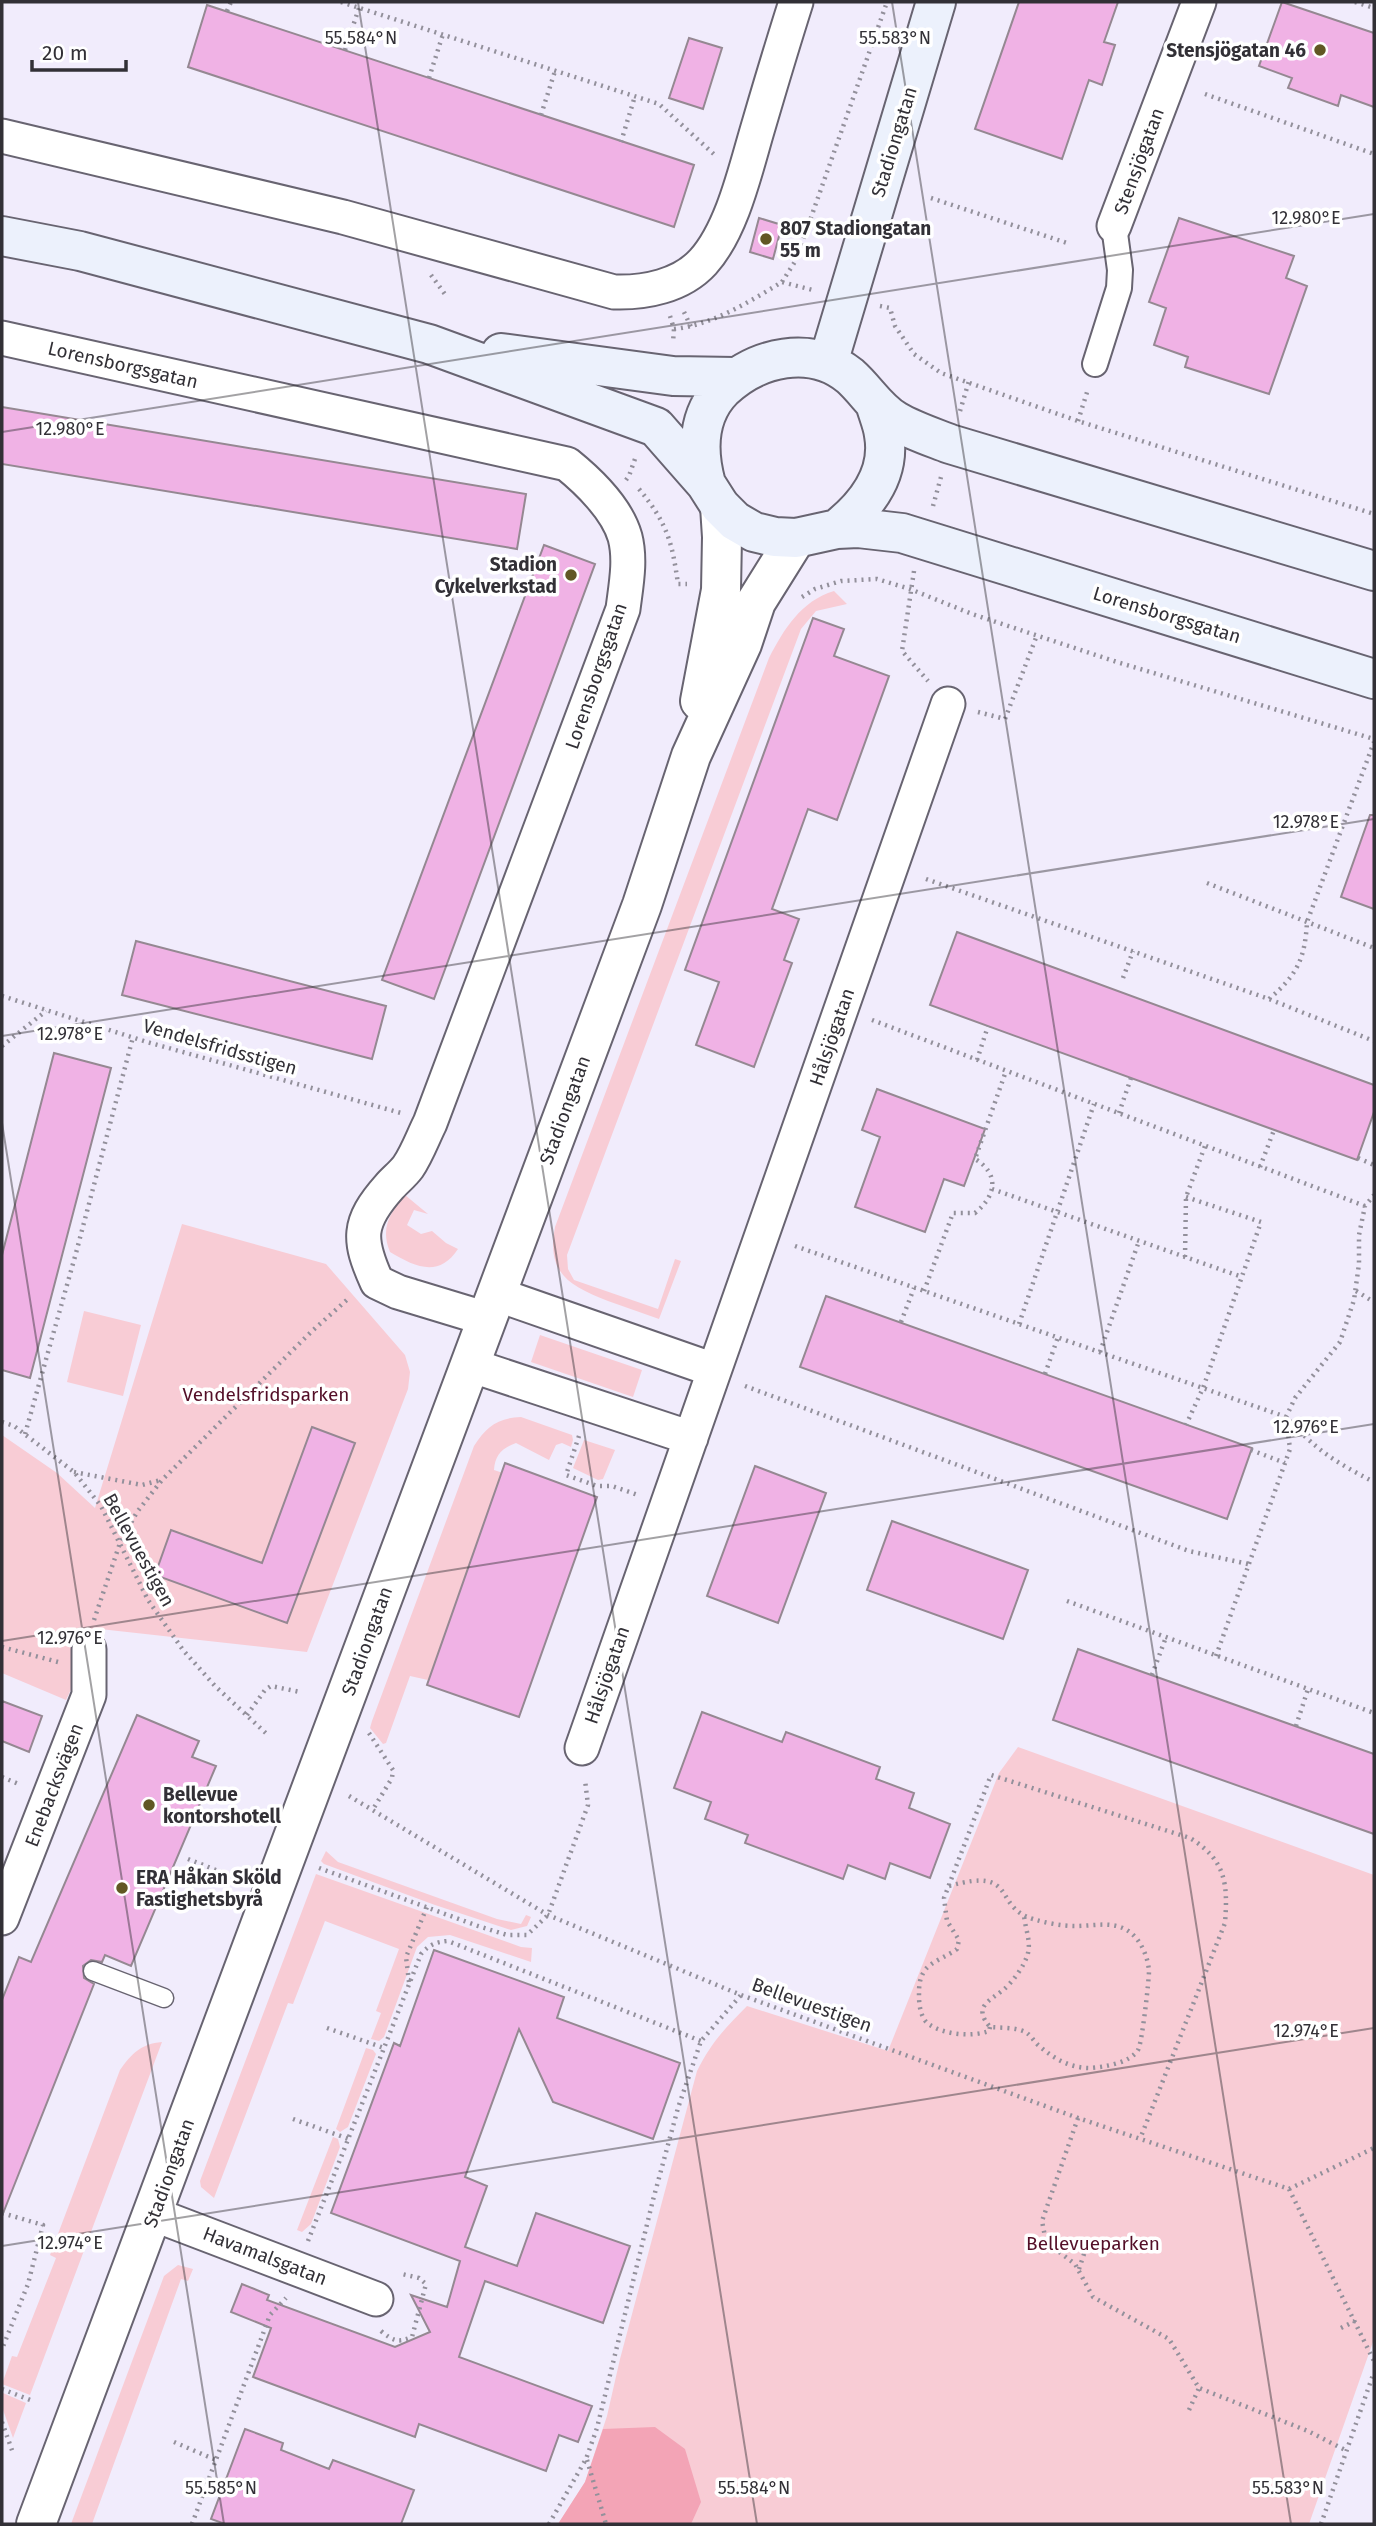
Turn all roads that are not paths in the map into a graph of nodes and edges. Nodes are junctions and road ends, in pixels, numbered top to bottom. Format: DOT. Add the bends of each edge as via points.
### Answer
graph roads {
  1 [pos="796,2"];
  2 [pos="936,2"];
  3 [pos="1199,2"];
  4 [pos="2,136"];
  5 [pos="1114,226"];
  6 [pos="2,236"];
  7 [pos="2,338"];
  8 [pos="429,344"];
  9 [pos="828,363"];
  10 [pos="1095,364"];
  11 [pos="736,377"];
  12 [pos="875,403"];
  13 [pos="713,495"];
  14 [pos="837,529"];
  15 [pos="796,538"];
  16 [pos="1374,571"];
  17 [pos="1374,679"];
  18 [pos="948,704"];
  19 [pos="691,757"];
  20 [pos="491,1307"];
  21 [pos="470,1365"];
  22 [pos="714,1370"];
  23 [pos="691,1438"];
  24 [pos="90,1659"];
  25 [pos="582,1748"];
  26 [pos="2,1919"];
  27 [pos="93,1970"];
  28 [pos="164,1998"];
  29 [pos="153,2214"];
  30 [pos="376,2299"];
  31 [pos="36,2524"];
  1 -- 4 [label="street" via="736,201 718,237 688,275 649,290 614,292 344,217"];
  2 -- 9 [label="main road, Stadiongatan"];
  3 -- 5 [label="street, Stensjögatan"];
  5 -- 10 [label="street, Stensjögatan" via="1119,288"];
  6 -- 8 [label="main road, Lorensborgsgatan" via="80,251"];
  7 -- 20 [label="street, Lorensborgsgatan" via="567,464 604,500 624,536 628,571 623,608 430,1123 408,1167 365,1221 367,1261 377,1282 398,1292"];
  8 -- 11 [label="main road, Lorensborgsgatan" via="673,376"];
  8 -- 13 [label="main road, Lorensborgsgatan" via="656,427"];
  9 -- 11 [label="main road, Lorensborgsgatan" via="791,357 769,361"];
  9 -- 12 [label="main road, Lorensborgsgatan" via="849,376"];
  11 -- 13 [label="main road, Lorensborgsgatan" via="718,394 700,437 700,461"];
  12 -- 14 [label="main road, Lorensborgsgatan" via="885,436 883,465 874,492"];
  12 -- 16 [label="main road, Lorensborgsgatan" via="894,420 950,444"];
  13 -- 15 [label="main road, Lorensborgsgatan" via="735,521 754,532"];
  13 -- 19 [label="street, Stadiongatan" via="722,537 720,590"];
  14 -- 15 [label="main road, Lorensborgsgatan"];
  14 -- 17 [label="main road, Lorensborgsgatan" via="886,530 923,540"];
  15 -- 19 [label="street, Stadiongatan" via="756,602"];
  18 -- 22 [label="street, Hålsjögatan"];
  19 -- 20 [label="street, Stadiongatan" via="642,905"];
  20 -- 21 [label="street, Stadiongatan"];
  20 -- 22 [label="street"];
  21 -- 23 [label="street"];
  21 -- 29 [label="street, Stadiongatan"];
  22 -- 23 [label="street, Hålsjögatan"];
  23 -- 25 [label="street, Hålsjögatan"];
  24 -- 26 [label="street, Enebacksvägen" via="89,1695"];
  27 -- 28 [label="lane"];
  29 -- 30 [label="street, Havamalsgatan"];
  29 -- 31 [label="street, Stadiongatan"];
}
